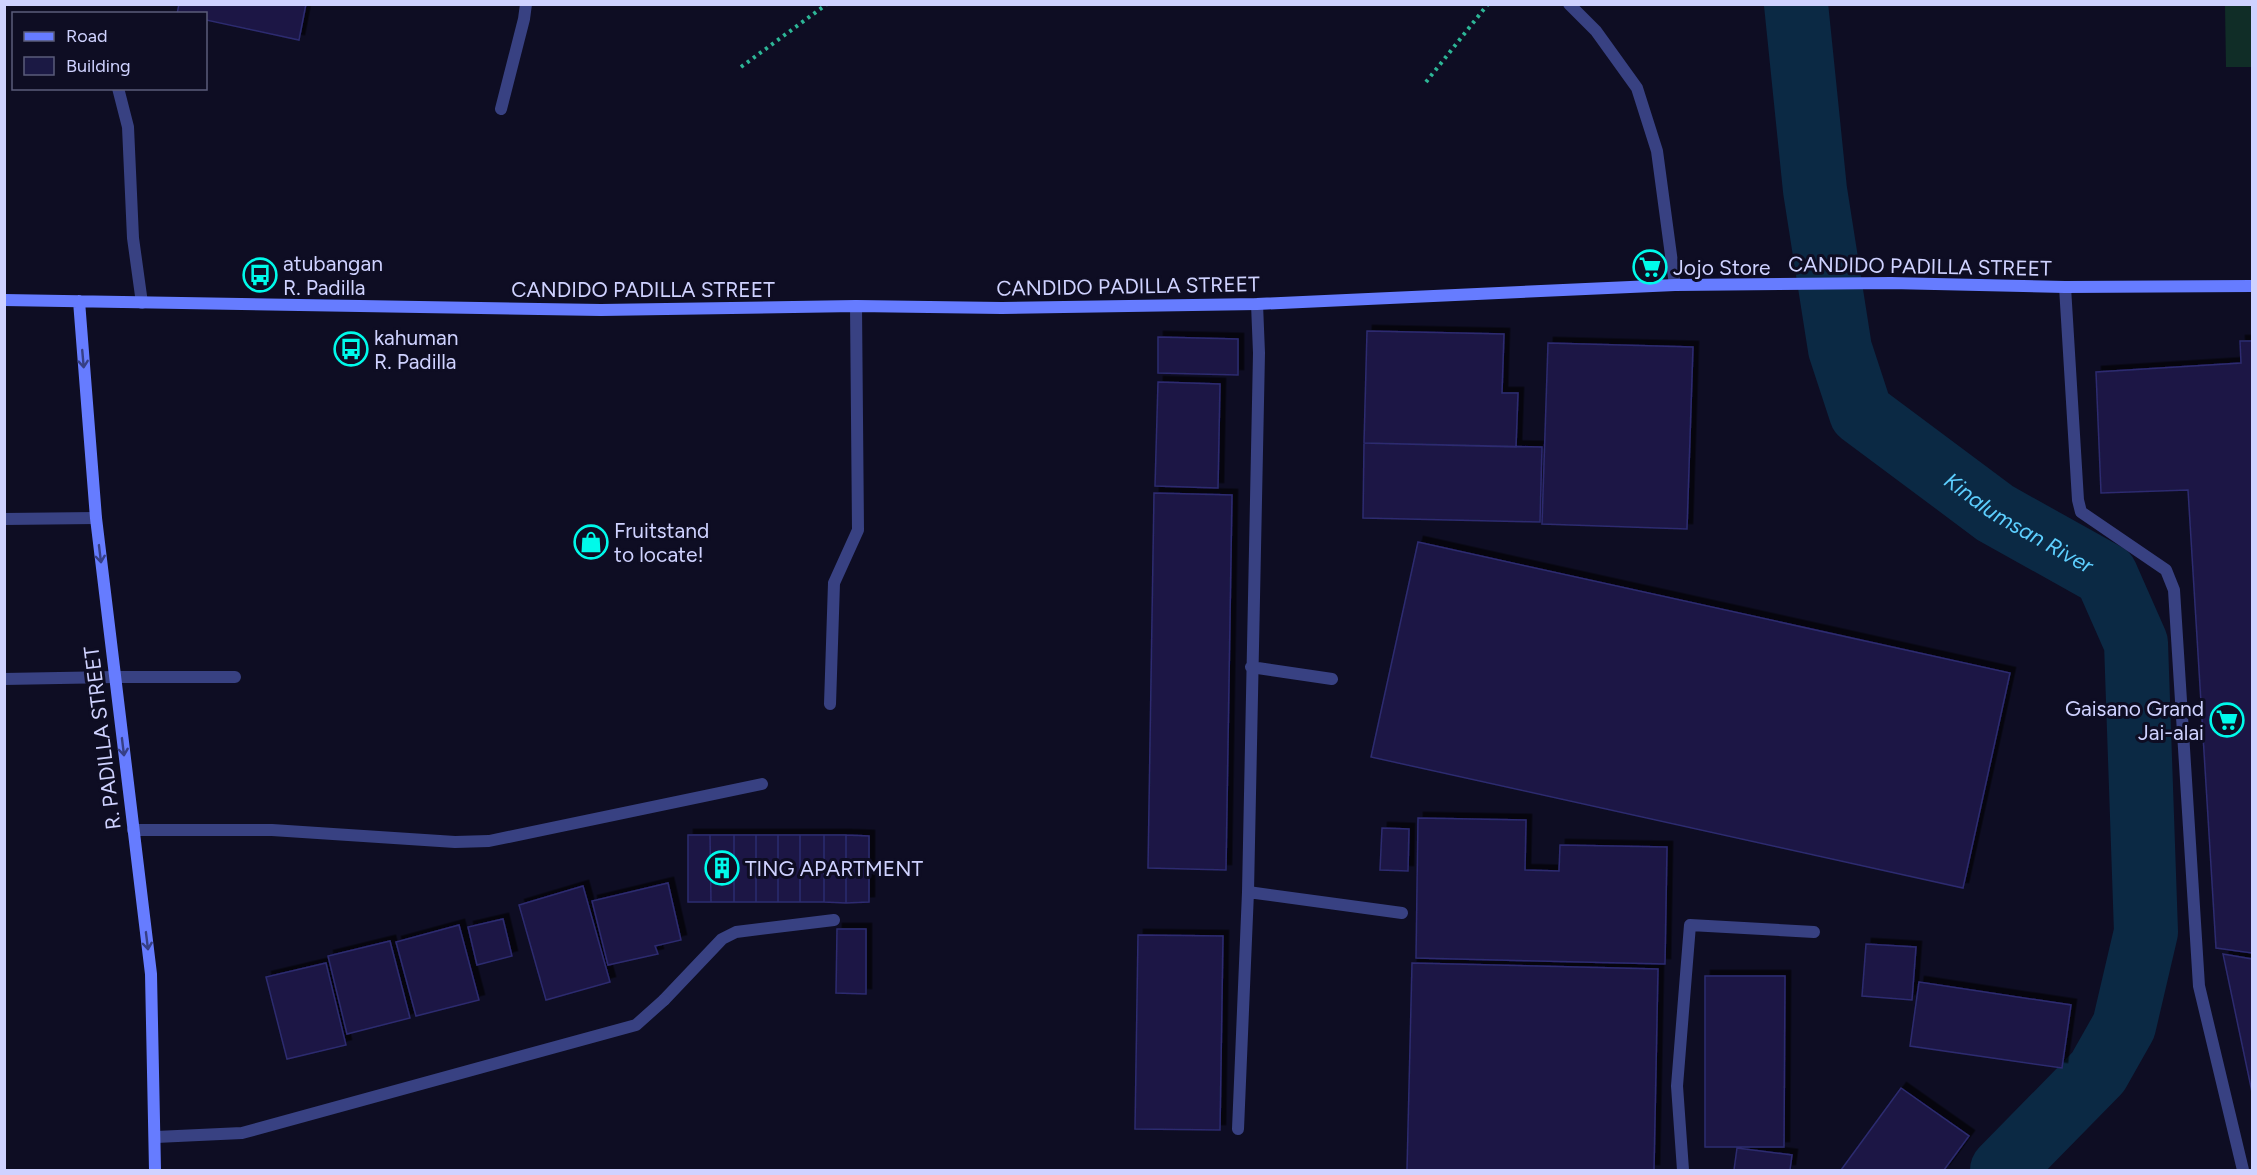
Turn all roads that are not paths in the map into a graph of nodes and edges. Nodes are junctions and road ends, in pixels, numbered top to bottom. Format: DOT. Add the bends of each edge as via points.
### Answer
graph roads {
  1 [pos="526,4"];
  2 [pos="1569,4"];
  3 [pos="118,90"];
  4 [pos="501,109"];
  5 [pos="1675,285"];
  6 [pos="2253,286"];
  7 [pos="2065,287"];
  8 [pos="4,300"];
  9 [pos="79,301"];
  10 [pos="142,303"];
  11 [pos="1257,304"];
  12 [pos="856,306"];
  13 [pos="96,518"];
  14 [pos="4,519"];
  15 [pos="1251,667"];
  16 [pos="115,677"];
  17 [pos="235,677"];
  18 [pos="4,679"];
  19 [pos="1332,679"];
  20 [pos="830,704"];
  21 [pos="762,784"];
  22 [pos="133,830"];
  23 [pos="1248,892"];
  24 [pos="1402,913"];
  25 [pos="834,920"];
  26 [pos="1814,932"];
  27 [pos="1238,1129"];
  28 [pos="156,1137"];
  29 [pos="155,1170"];
  30 [pos="1683,1170"];
  31 [pos="2243,1170"];
  1 -- 4 [label="street"];
  2 -- 5 [label="street" via="1596,31 1637,88 1657,151"];
  3 -- 10 [label="street" via="128,128 133,238"];
  5 -- 7 [label="main road, CANDIDO PADILLA STREET" via="1891,283"];
  5 -- 11 [label="main road, CANDIDO PADILLA STREET"];
  6 -- 7 [label="main road, CANDIDO PADILLA STREET"];
  7 -- 31 [label="street" via="2081,512 2166,570 2174,590 2199,986"];
  8 -- 9 [label="main road, CANDIDO PADILLA STREET"];
  9 -- 10 [label="main road, CANDIDO PADILLA STREET"];
  9 -- 13 [label="main road, R. PADILLA STREET, one-way"];
  10 -- 12 [label="main road, CANDIDO PADILLA STREET" via="601,310"];
  11 -- 12 [label="main road, CANDIDO PADILLA STREET"];
  11 -- 15 [label="street"];
  12 -- 20 [label="street" via="858,530 834,583"];
  13 -- 14 [label="street"];
  13 -- 16 [label="main road, R. PADILLA STREET, one-way"];
  15 -- 19 [label="street"];
  15 -- 23 [label="street"];
  16 -- 17 [label="street"];
  16 -- 18 [label="street"];
  16 -- 22 [label="main road, R. PADILLA STREET, one-way"];
  21 -- 22 [label="street" via="489,841 272,830"];
  22 -- 28 [label="main road, R. PADILLA STREET, one-way" via="151,974"];
  23 -- 24 [label="street"];
  23 -- 27 [label="street"];
  25 -- 28 [label="street" via="736,932 722,939 636,1025 242,1133"];
  26 -- 30 [label="street" via="1690,925 1677,1086"];
  28 -- 29 [label="main road, R. PADILLA STREET"];
}
